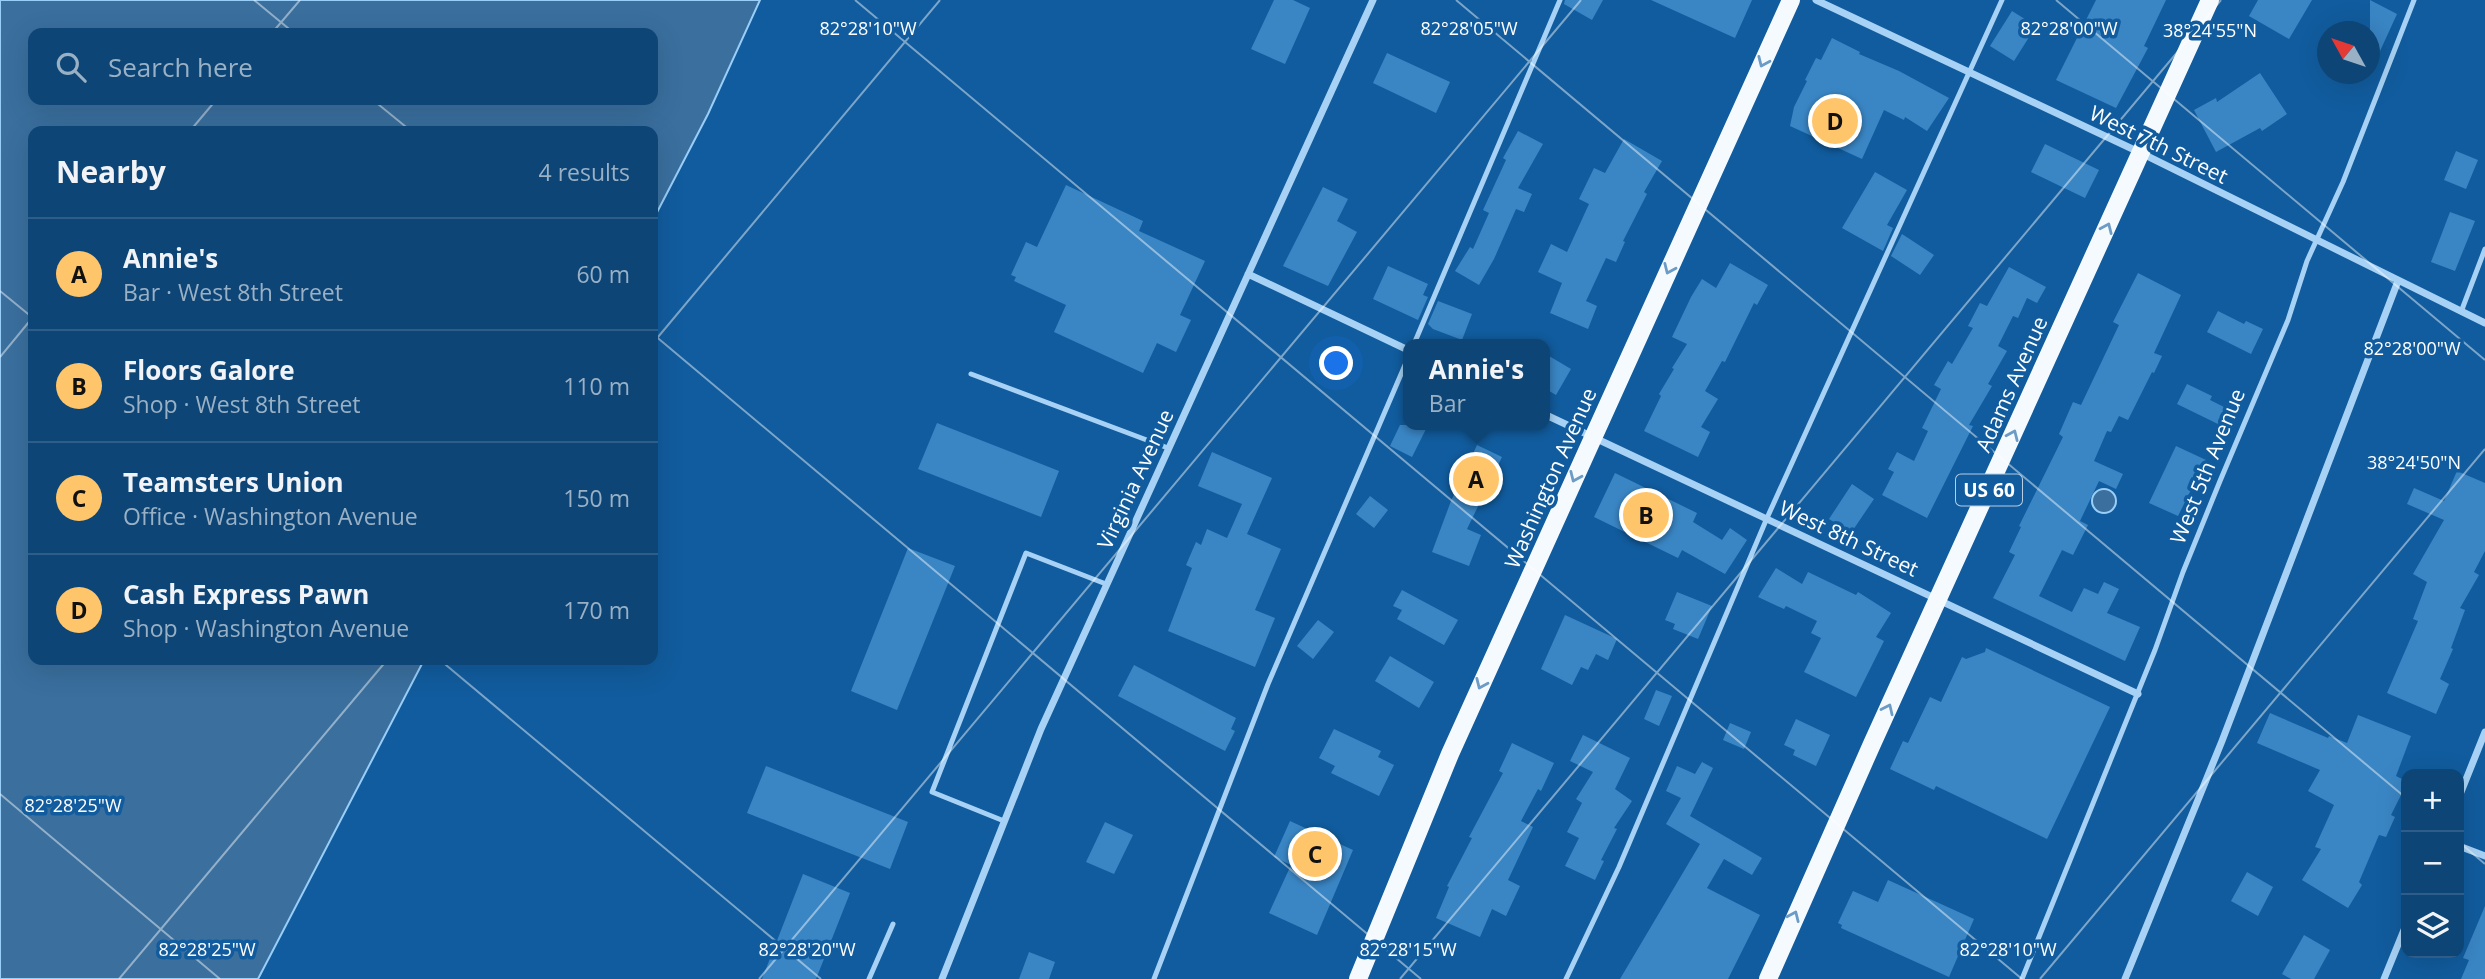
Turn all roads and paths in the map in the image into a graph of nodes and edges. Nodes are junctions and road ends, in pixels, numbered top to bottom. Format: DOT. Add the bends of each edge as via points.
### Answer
graph roads {
  1 [pos="1373,0"];
  2 [pos="1560,0"];
  3 [pos="1791,0"];
  4 [pos="1816,0"];
  5 [pos="2002,0"];
  6 [pos="2210,0"];
  7 [pos="2414,0"];
  8 [pos="1969,72"];
  9 [pos="2141,153"];
  10 [pos="2316,241"];
  11 [pos="2485,249"];
  12 [pos="1248,274"];
  13 [pos="2398,281"];
  14 [pos="2460,312"];
  15 [pos="2485,323"];
  16 [pos="1416,339"];
  17 [pos="1403,347"];
  18 [pos="1403,370"];
  19 [pos="971,374"];
  20 [pos="1550,417"];
  21 [pos="1594,437"];
  22 [pos="1168,448"];
  23 [pos="1767,518"];
  24 [pos="1106,584"];
  25 [pos="1939,600"];
  26 [pos="2138,694"];
  27 [pos="2485,732"];
  28 [pos="2464,784"];
  29 [pos="1004,821"];
  30 [pos="2464,848"];
  31 [pos="2485,856"];
  32 [pos="893,924"];
  33 [pos="2401,937"];
  34 [pos="869,979"];
  35 [pos="942,979"];
  36 [pos="1154,979"];
  37 [pos="1358,979"];
  38 [pos="1566,979"];
  39 [pos="1768,979"];
  40 [pos="2022,979"];
  41 [pos="2125,979"];
  42 [pos="2384,979"];
  1 -- 12 [label="street, Virginia Avenue"];
  2 -- 16 [label="lane"];
  3 -- 21 [label="main road, Washington Avenue, one-way"];
  4 -- 8 [label="street, West 7th Street"];
  5 -- 8 [label="lane"];
  6 -- 9 [label="main road, Adams Avenue / US 60"];
  7 -- 10 [label="lane, West 5th Avenue"];
  8 -- 9 [label="street, West 7th Street"];
  8 -- 23 [label="lane"];
  9 -- 10 [label="street, West 7th Street"];
  25 -- 9 [label="main road, Adams Avenue / US 60, one-way"];
  10 -- 13 [label="street, West 7th Street"];
  10 -- 26 [label="lane, West 5th Avenue"];
  11 -- 14 [label="lane"];
  12 -- 17 [label="street"];
  12 -- 22 [label="street, Virginia Avenue"];
  13 -- 14 [label="street, West 7th Street"];
  13 -- 41 [label="street" via="2217,754"];
  14 -- 15 [label="street, West 7th Street"];
  18 -- 36 [label="lane" via="1268,684"];
  19 -- 22 [label="lane"];
  20 -- 21 [label="street, West 8th Street"];
  21 -- 23 [label="street, West 8th Street"];
  21 -- 37 [label="main road, Washington Avenue, one-way" via="1444,766"];
  22 -- 24 [label="street, Virginia Avenue"];
  23 -- 25 [label="street, West 8th Street"];
  23 -- 38 [label="lane" via="1619,867"];
  24 -- 29 [label="street, Virginia Avenue"];
  24 -- 29 [label="lane" via="1026,553 932,792"];
  25 -- 26 [label="street, West 8th Street"];
  39 -- 25 [label="main road, Adams Avenue / US 60, one-way"];
  26 -- 40 [label="lane, West 5th Avenue"];
  27 -- 28 [label="street"];
  29 -- 35 [label="street, Virginia Avenue"];
  30 -- 31 [label="street"];
  32 -- 34 [label="lane"];
  33 -- 42 [label="street"];
}
